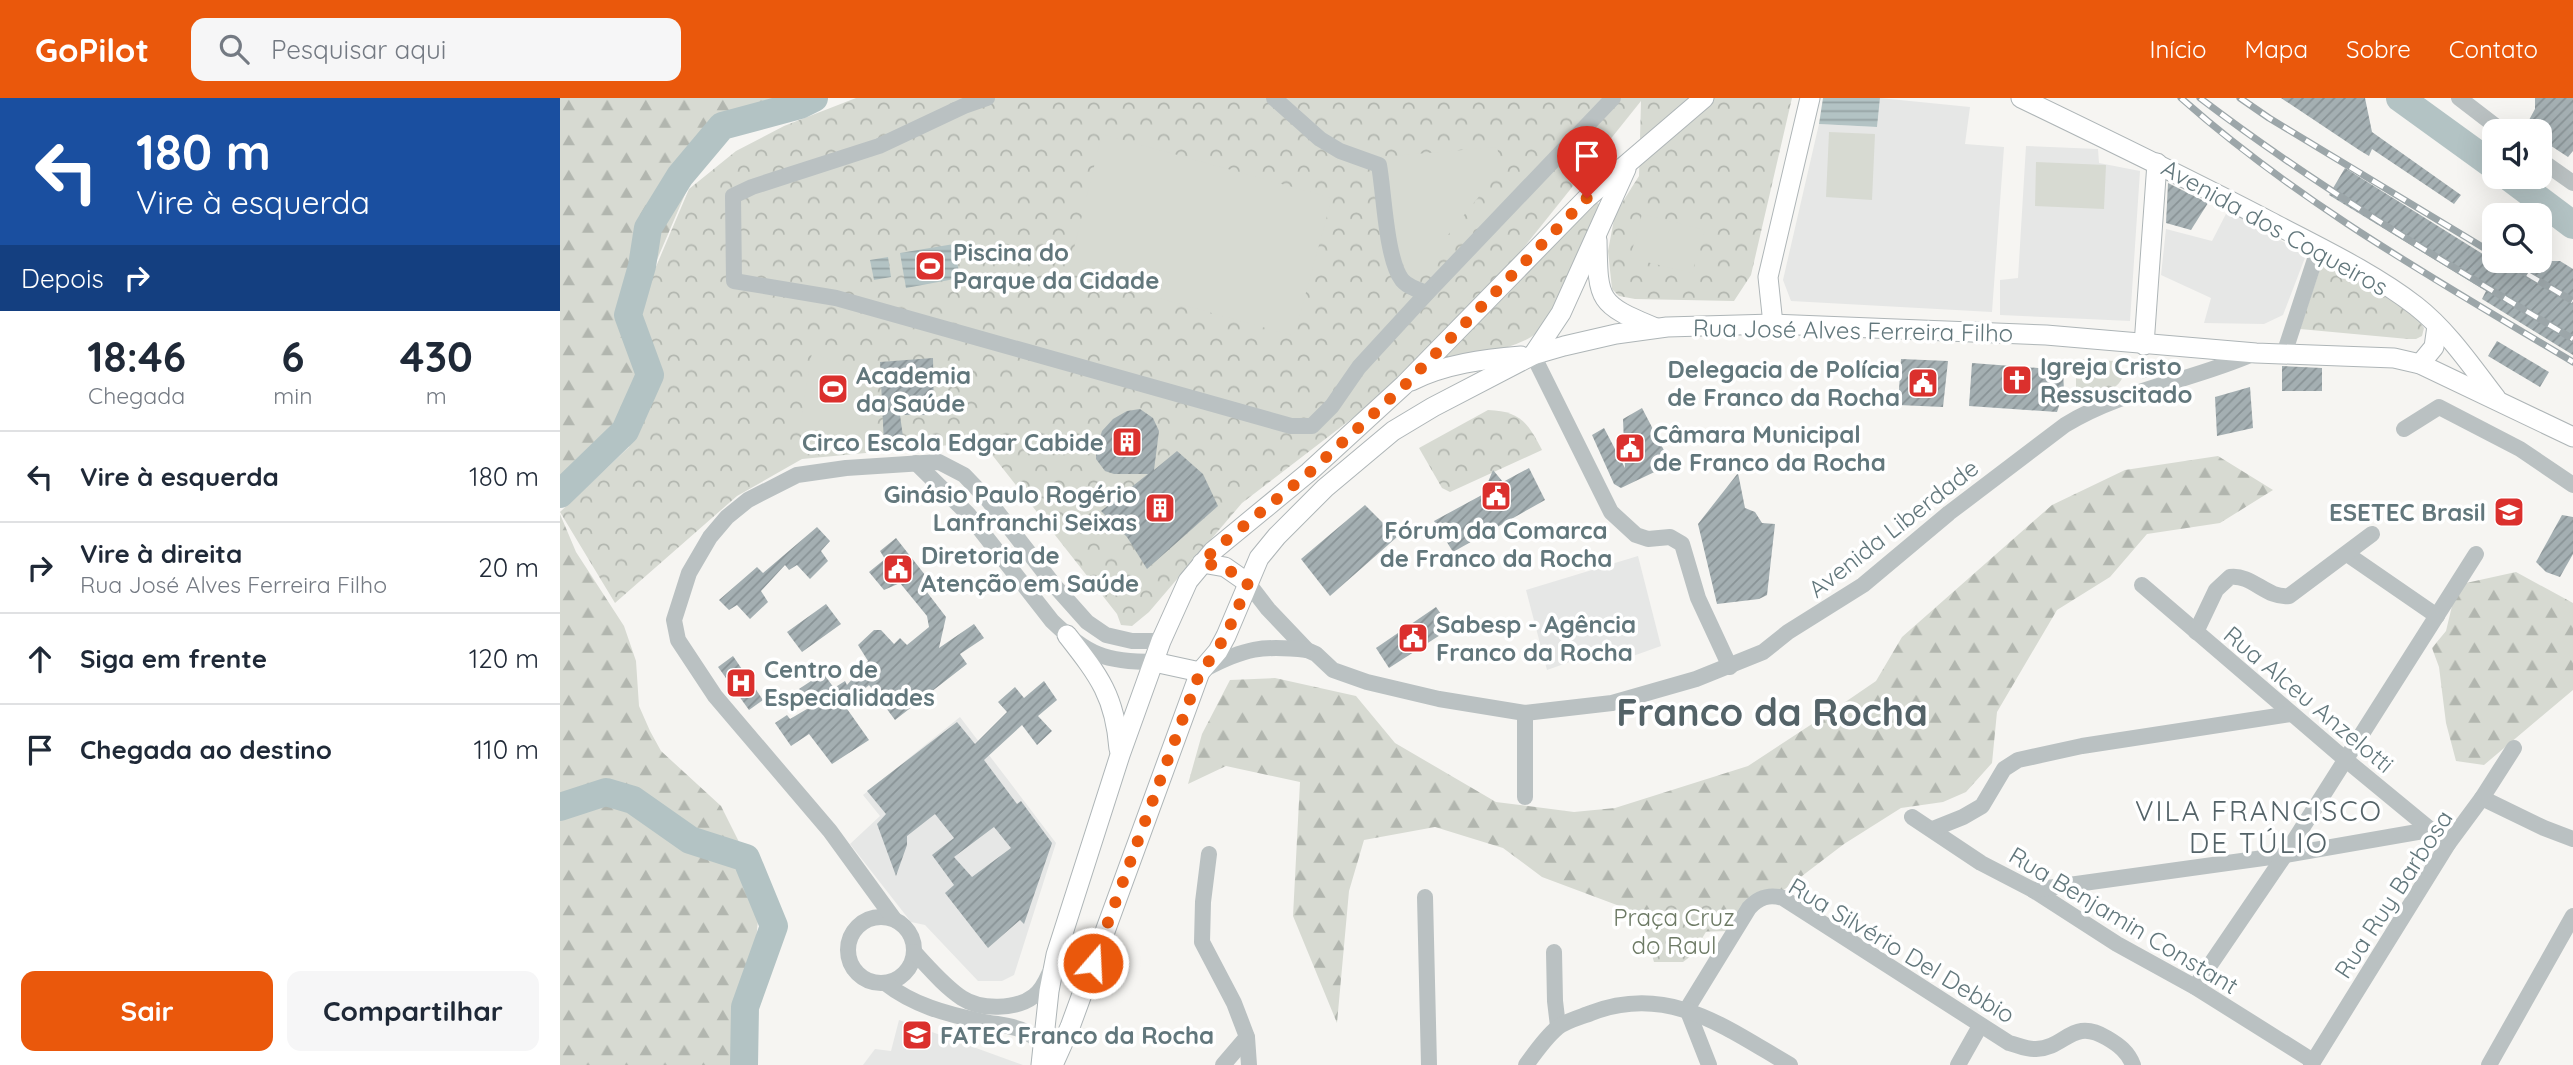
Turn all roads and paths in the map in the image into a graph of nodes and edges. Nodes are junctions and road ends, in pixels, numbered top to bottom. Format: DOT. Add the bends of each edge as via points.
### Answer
graph roads {
  1 [pos="988,98"];
  2 [pos="1274,98"];
  3 [pos="1613,98"];
  4 [pos="1704,98"];
  5 [pos="1810,98"];
  6 [pos="2021,98"];
  7 [pos="2463,100"];
  8 [pos="2487,119"];
  9 [pos="2157,163"];
  10 [pos="1628,164"];
  11 [pos="2552,168"];
  12 [pos="2573,183"];
  13 [pos="1597,232"];
  14 [pos="2319,247"];
  15 [pos="1427,293"];
  16 [pos="1773,324"];
  17 [pos="2437,326"];
  18 [pos="1657,328"];
  19 [pos="2144,345"];
  20 [pos="2256,353"];
  21 [pos="2284,354"];
  22 [pos="1533,355"];
  23 [pos="2420,364"];
  24 [pos="1404,386"];
  25 [pos="2497,399"];
  26 [pos="2404,429"];
  27 [pos="2573,437"];
  28 [pos="916,463"];
  29 [pos="2573,485"];
  30 [pos="2372,534"];
  31 [pos="2347,554"];
  32 [pos="2476,554"];
  33 [pos="1202,563"];
  34 [pos="1248,583"];
  35 [pos="2142,585"];
  36 [pos="2437,616"];
  37 [pos="2196,632"];
  38 [pos="1067,635"];
  39 [pos="1161,641"];
  40 [pos="1307,650"];
  41 [pos="1154,662"];
  42 [pos="1730,667"];
  43 [pos="1200,672"];
  44 [pos="1525,713"];
  45 [pos="2291,714"];
  46 [pos="2514,748"];
  47 [pos="1119,755"];
  48 [pos="2346,760"];
  49 [pos="1525,797"];
  50 [pos="2482,798"];
  51 [pos="1912,817"];
  52 [pos="1933,830"];
  53 [pos="2429,830"];
  54 [pos="2573,839"];
  55 [pos="2448,844"];
  56 [pos="1209,854"];
  57 [pos="2285,855"];
  58 [pos="2033,890"];
  59 [pos="1425,897"];
  60 [pos="2573,916"];
  61 [pos="894,919"];
  62 [pos="914,952"];
  63 [pos="1555,952"];
  64 [pos="1054,966"];
  65 [pos="885,983"];
  66 [pos="2194,986"];
  67 [pos="1687,1009"];
  68 [pos="1558,1026"];
  69 [pos="1980,1026"];
  70 [pos="1247,1037"];
  71 [pos="1042,1055"];
  72 [pos="2312,1063"];
  73 [pos="1053,1065"];
  74 [pos="1223,1065"];
  75 [pos="1248,1065"];
  76 [pos="1429,1065"];
  77 [pos="1526,1065"];
  78 [pos="1709,1065"];
  79 [pos="1790,1065"];
  80 [pos="1958,1065"];
  81 [pos="2133,1065"];
  82 [pos="2489,1065"];
  1 -- 15 [label="street" via="879,146 733,196 734,281 836,298 1291,426 1312,426"];
  2 -- 15 [label="street" via="1321,139 1379,164 1398,273 1409,286"];
  3 -- 15 [label="street"];
  4 -- 10 [label="main road"];
  5 -- 16 [label="main road" via="1768,277"];
  6 -- 9 [label="main road, Avenida dos Coqueiros"];
  7 -- 8 [label="street"];
  9 -- 14 [label="main road, Avenida dos Coqueiros"];
  9 -- 19 [label="main road"];
  10 -- 13 [label="main road"];
  10 -- 24 [label="main road" via="1587,198"];
  11 -- 12 [label="street"];
  13 -- 18 [label="main road" via="1598,282 1603,295 1623,314"];
  13 -- 22 [label="main road" via="1561,313"];
  14 -- 17 [label="main road, Avenida dos Coqueiros" via="2395,292"];
  14 -- 21 [label="street"];
  16 -- 18 [label="main road, Rua José Alves Ferreira Filho"];
  16 -- 19 [label="main road, Rua José Alves Ferreira Filho" via="2066,336"];
  17 -- 23 [label="main road" via="2434,347"];
  17 -- 25 [label="main road, Avenida dos Coqueiros"];
  18 -- 22 [label="main road, Rua José Alves Ferreira Filho"];
  19 -- 20 [label="main road, Rua José Alves Ferreira Filho"];
  20 -- 21 [label="main road, Rua José Alves Ferreira Filho"];
  20 -- 42 [label="street, Avenida Liberdade" via="2084,413 1949,513 1863,585 1763,652"];
  21 -- 23 [label="main road, Rua José Alves Ferreira Filho" via="2394,358"];
  22 -- 24 [label="main road" via="1462,365 1424,375"];
  22 -- 34 [label="main road, Rua José Alves Ferreira Filho" via="1433,407 1366,452 1277,536 1259,558"];
  22 -- 42 [label="street" via="1611,512 1636,535 1670,537 1682,544 1698,598"];
  23 -- 25 [label="main road, Rua José Alves Ferreira Filho"];
  24 -- 33 [label="main road"];
  25 -- 27 [label="main road, Rua José Alves Ferreira Filho"];
  26 -- 29 [label="street" via="2439,407 2520,449"];
  28 -- 38 [label="street" via="968,514"];
  28 -- 39 [label="street" via="939,462 964,475 1087,622 1105,635"];
  28 -- 61 [label="street" via="797,475 748,500 710,537 689,573 674,620 678,640 715,696 830,831"];
  30 -- 31 [label="street"];
  31 -- 36 [label="street"];
  31 -- 37 [label="street" via="2290,596 2230,577 2216,590"];
  32 -- 36 [label="street"];
  33 -- 34 [label="main road" via="1224,567"];
  33 -- 39 [label="main road" via="1180,595"];
  34 -- 40 [label="street, Avenida Liberdade"];
  34 -- 43 [label="main road, Rua José Alves Ferreira Filho" via="1218,651"];
  35 -- 37 [label="street, Rua Alceu Anzelotti"];
  36 -- 48 [label="street"];
  37 -- 45 [label="street, Rua Alceu Anzelotti"];
  38 -- 41 [label="street" via="1103,658"];
  38 -- 47 [label="main road" via="1110,698"];
  39 -- 41 [label="main road"];
  40 -- 43 [label="street" via="1274,647 1238,652"];
  40 -- 44 [label="street, Avenida Liberdade" via="1333,670 1367,682"];
  41 -- 43 [label="main road"];
  41 -- 47 [label="main road"];
  42 -- 44 [label="street, Avenida Liberdade" via="1612,703"];
  43 -- 73 [label="main road, Rua José Alves Ferreira Filho"];
  44 -- 49 [label="street"];
  45 -- 48 [label="street, Rua Alceu Anzelotti"];
  45 -- 52 [label="street" via="2018,760 2004,769 1982,806"];
  46 -- 50 [label="street, Rua Ruy Barbosa"];
  47 -- 64 [label="main road"];
  48 -- 53 [label="street, Rua Alceu Anzelotti"];
  48 -- 57 [label="street"];
  50 -- 54 [label="street"];
  50 -- 55 [label="street, Rua Ruy Barbosa"];
  51 -- 52 [label="street, Rua Benjamin Constant"];
  52 -- 58 [label="street, Rua Benjamin Constant"];
  53 -- 55 [label="street, Rua Alceu Anzelotti"];
  53 -- 57 [label="street"];
  55 -- 72 [label="street, Rua Ruy Barbosa"];
  56 -- 70 [label="street" via="1202,942"];
  57 -- 58 [label="street"];
  57 -- 66 [label="street"];
  58 -- 66 [label="street, Rua Benjamin Constant"];
  59 -- 76 [label="street"];
  60 -- 82 [label="street"];
  61 -- 62 [label="street" via="909,930"];
  61 -- 65 [label="street" via="867,919 851,934 848,945 857,973"];
  62 -- 64 [label="street" via="962,998 997,1007 1034,997"];
  62 -- 65 [label="street" via="905,973"];
  63 -- 68 [label="street"];
  64 -- 71 [label="main road"];
  65 -- 71 [label="street" via="939,1011 1014,1025 1032,1035"];
  66 -- 72 [label="street, Rua Benjamin Constant"];
  67 -- 68 [label="street" via="1631,1003"];
  67 -- 69 [label="street, Rua Silvério Del Debbio" via="1749,908 1762,897 1776,896"];
  67 -- 78 [label="street"];
  67 -- 79 [label="street"];
  68 -- 77 [label="street"];
  69 -- 80 [label="street"];
  69 -- 81 [label="street, Rua Silvério Del Debbio" via="2030,1049 2047,1047 2075,1031 2096,1031 2114,1041"];
  70 -- 74 [label="street"];
  70 -- 75 [label="street"];
}
